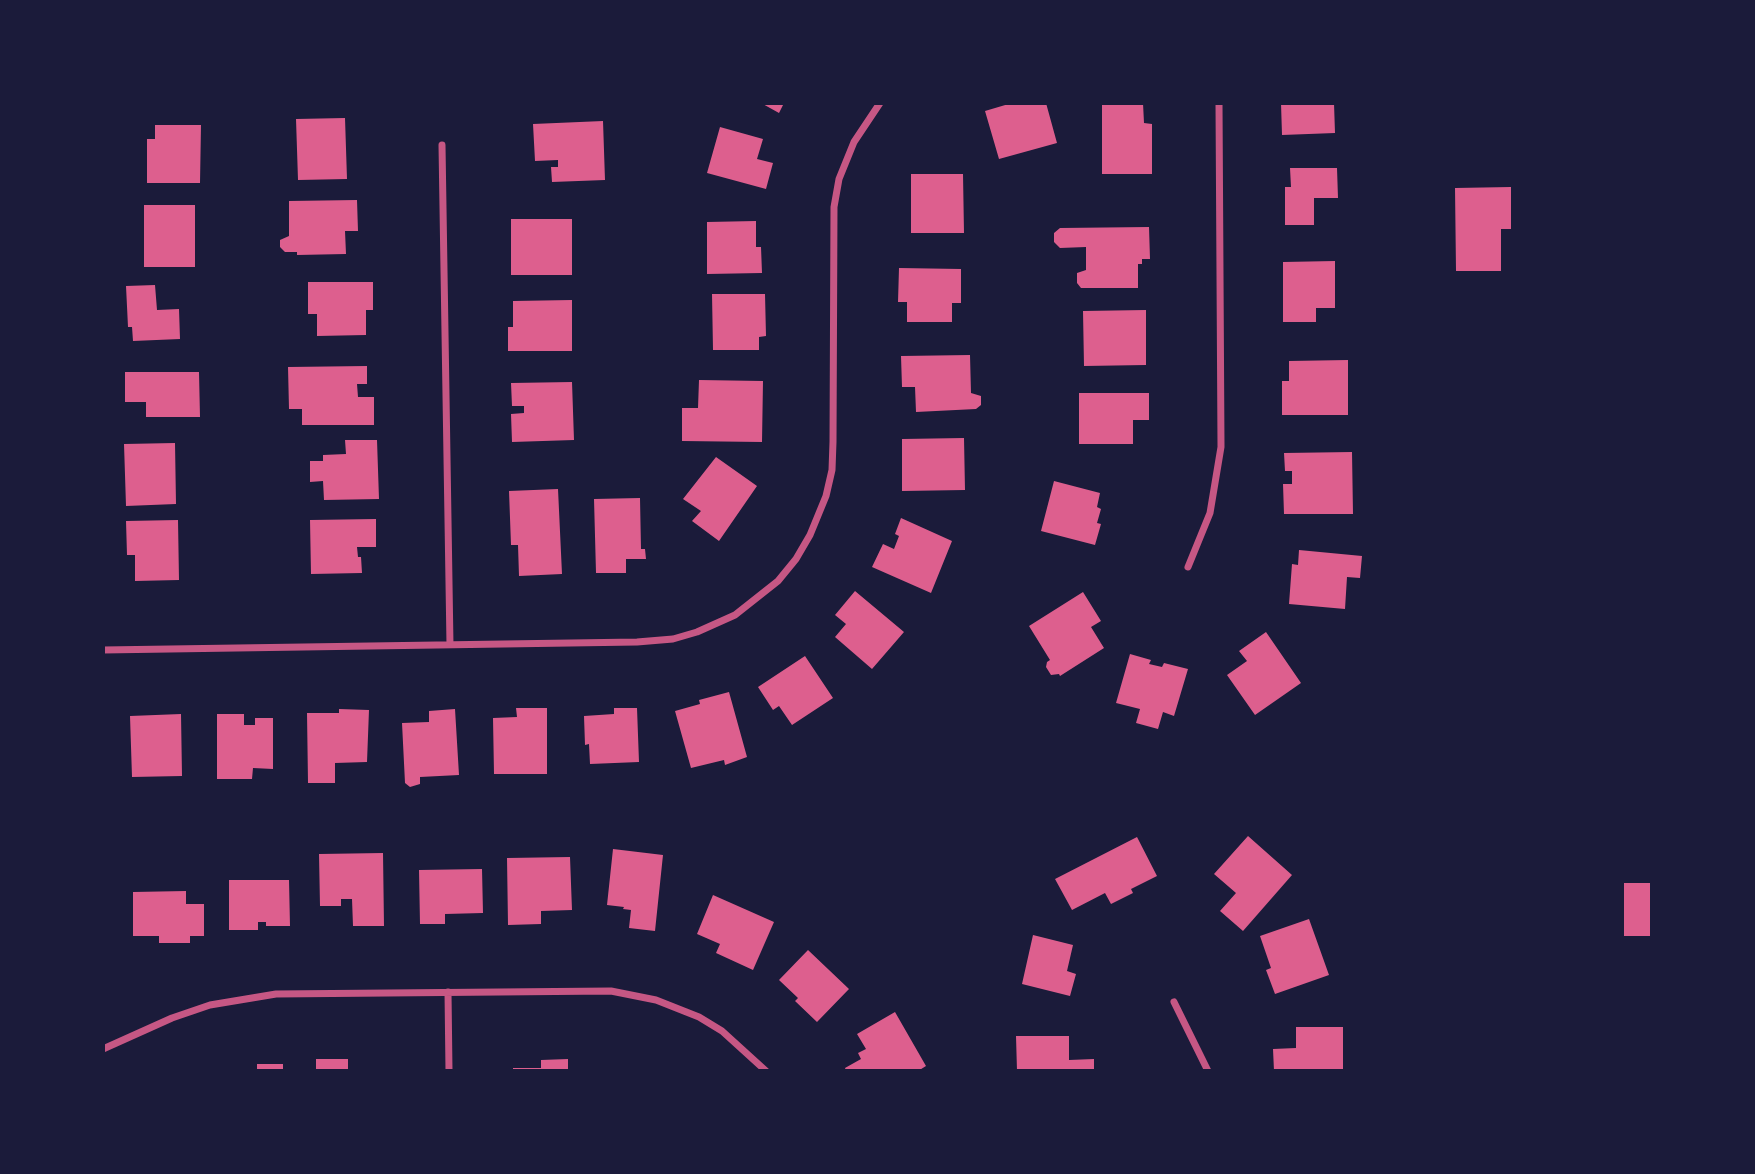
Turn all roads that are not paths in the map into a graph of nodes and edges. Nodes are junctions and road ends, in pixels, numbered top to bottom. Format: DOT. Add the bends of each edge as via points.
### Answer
graph roads {
  1 [pos="880,103"];
  2 [pos="1219,103"];
  3 [pos="442,145"];
  4 [pos="1188,567"];
  5 [pos="450,645"];
  6 [pos="103,650"];
  7 [pos="448,992"];
  8 [pos="1174,1002"];
  9 [pos="103,1049"];
  10 [pos="449,1071"];
  11 [pos="766,1071"];
  12 [pos="1208,1071"];
  1 -- 5 [label="street" via="854,142 836,192 832,470 816,522 787,570 735,615 673,639"];
  2 -- 4 [label="street" via="1221,447 1210,513"];
  3 -- 5 [label="street"];
  5 -- 6 [label="street"];
  7 -- 9 [label="street" via="276,995 210,1005"];
  7 -- 10 [label="street"];
  7 -- 11 [label="street" via="611,991 656,1000 722,1031"];
  8 -- 12 [label="street"];
}
